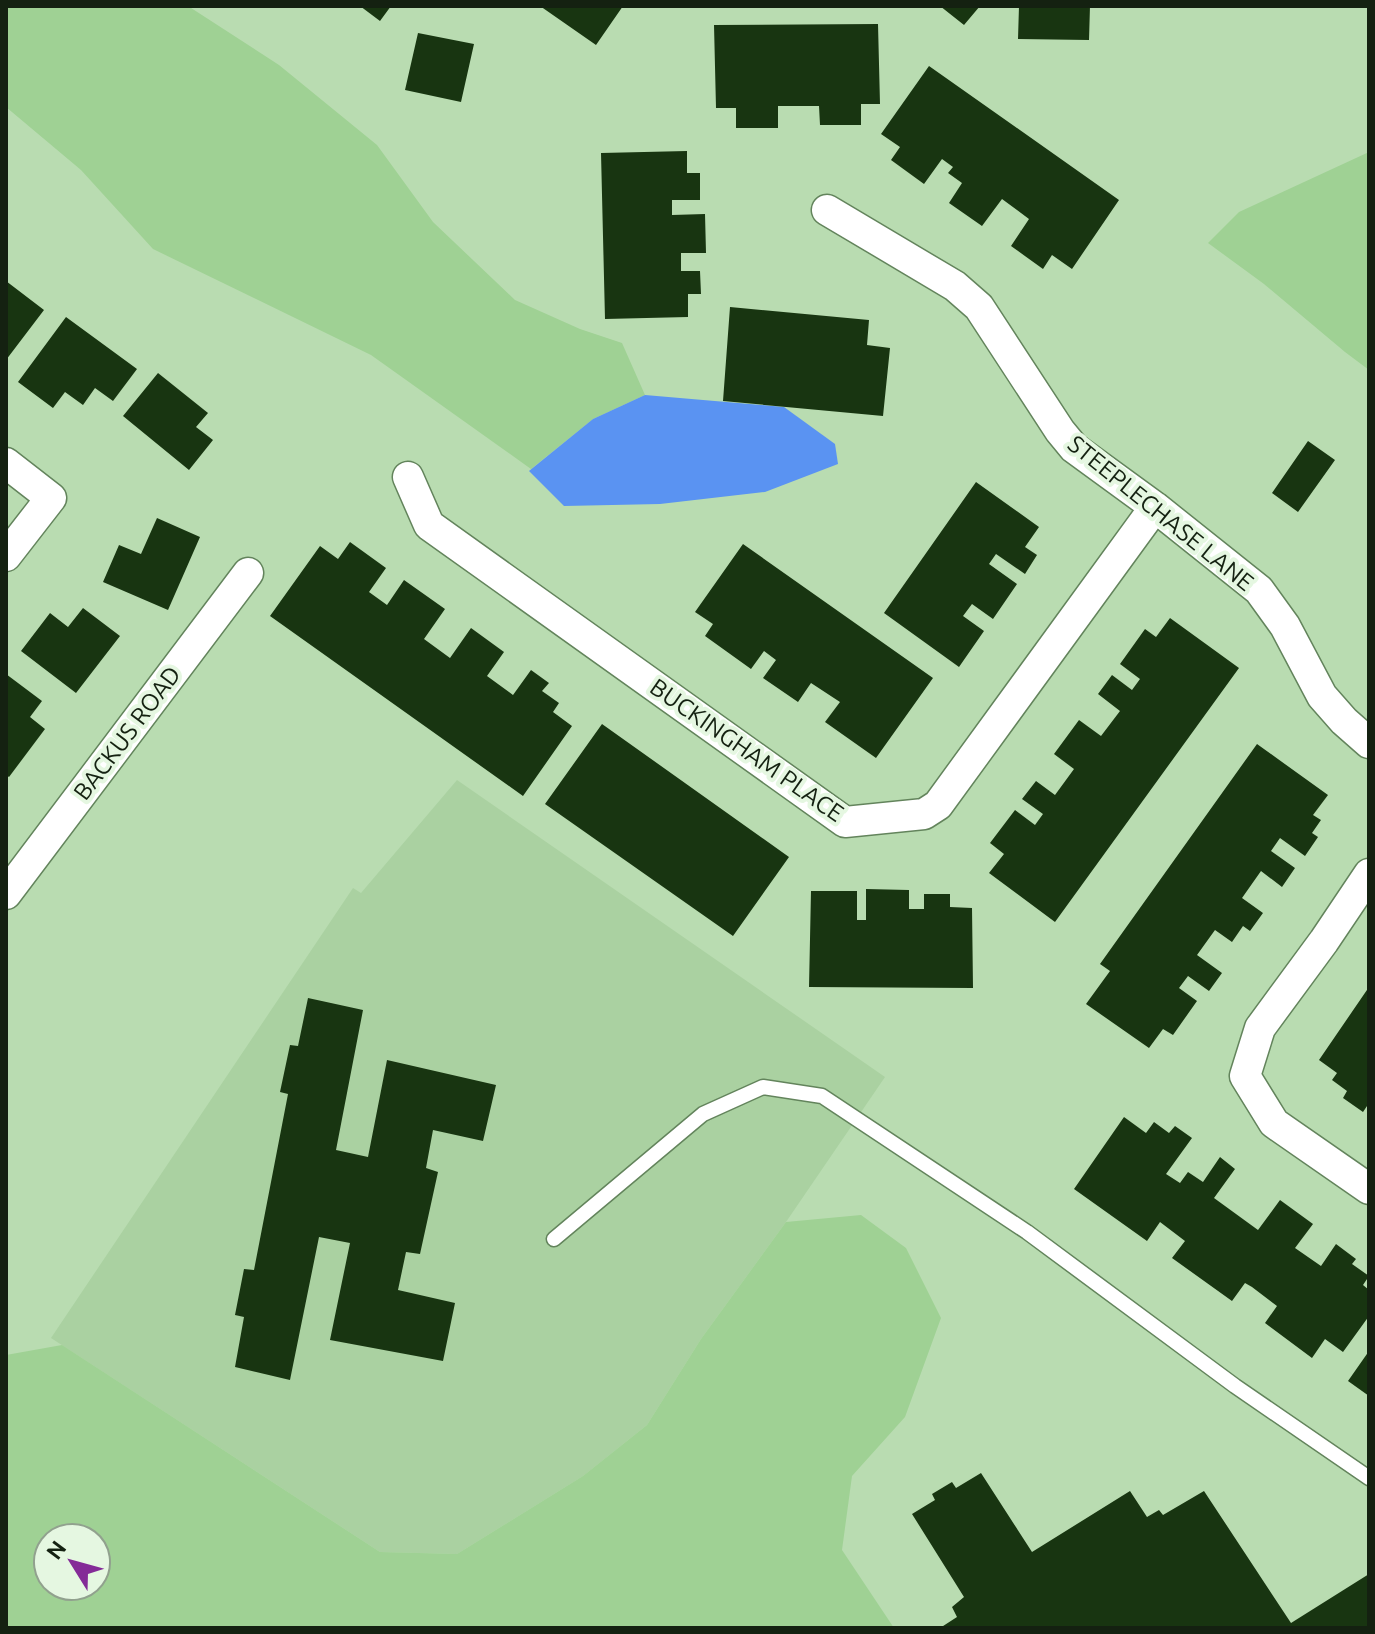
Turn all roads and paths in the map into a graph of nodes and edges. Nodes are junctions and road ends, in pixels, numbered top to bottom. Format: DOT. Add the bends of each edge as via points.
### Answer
graph roads {
  1 [pos="827,210"];
  2 [pos="6,463"];
  3 [pos="408,477"];
  4 [pos="1155,507"];
  5 [pos="6,556"];
  6 [pos="248,573"];
  7 [pos="1369,743"];
  8 [pos="1369,874"];
  9 [pos="6,894"];
  10 [pos="1369,1189"];
  11 [pos="554,1239"];
  12 [pos="1369,1478"];
  1 -- 4 [label="street, STEEPLECHASE LANE" via="955,286 979,307 1074,448"];
  2 -- 5 [label="street" via="51,498"];
  3 -- 4 [label="street, BUCKINGHAM PLACE" via="429,525 845,822 924,814 938,805"];
  4 -- 7 [label="street, STEEPLECHASE LANE" via="1259,590 1322,696"];
  6 -- 9 [label="street, BACKUS ROAD"];
  8 -- 10 [label="street" via="1260,1028 1245,1076 1274,1123"];
  11 -- 12 [label="lane" via="703,1114 763,1087 822,1096 1027,1232"];
}
